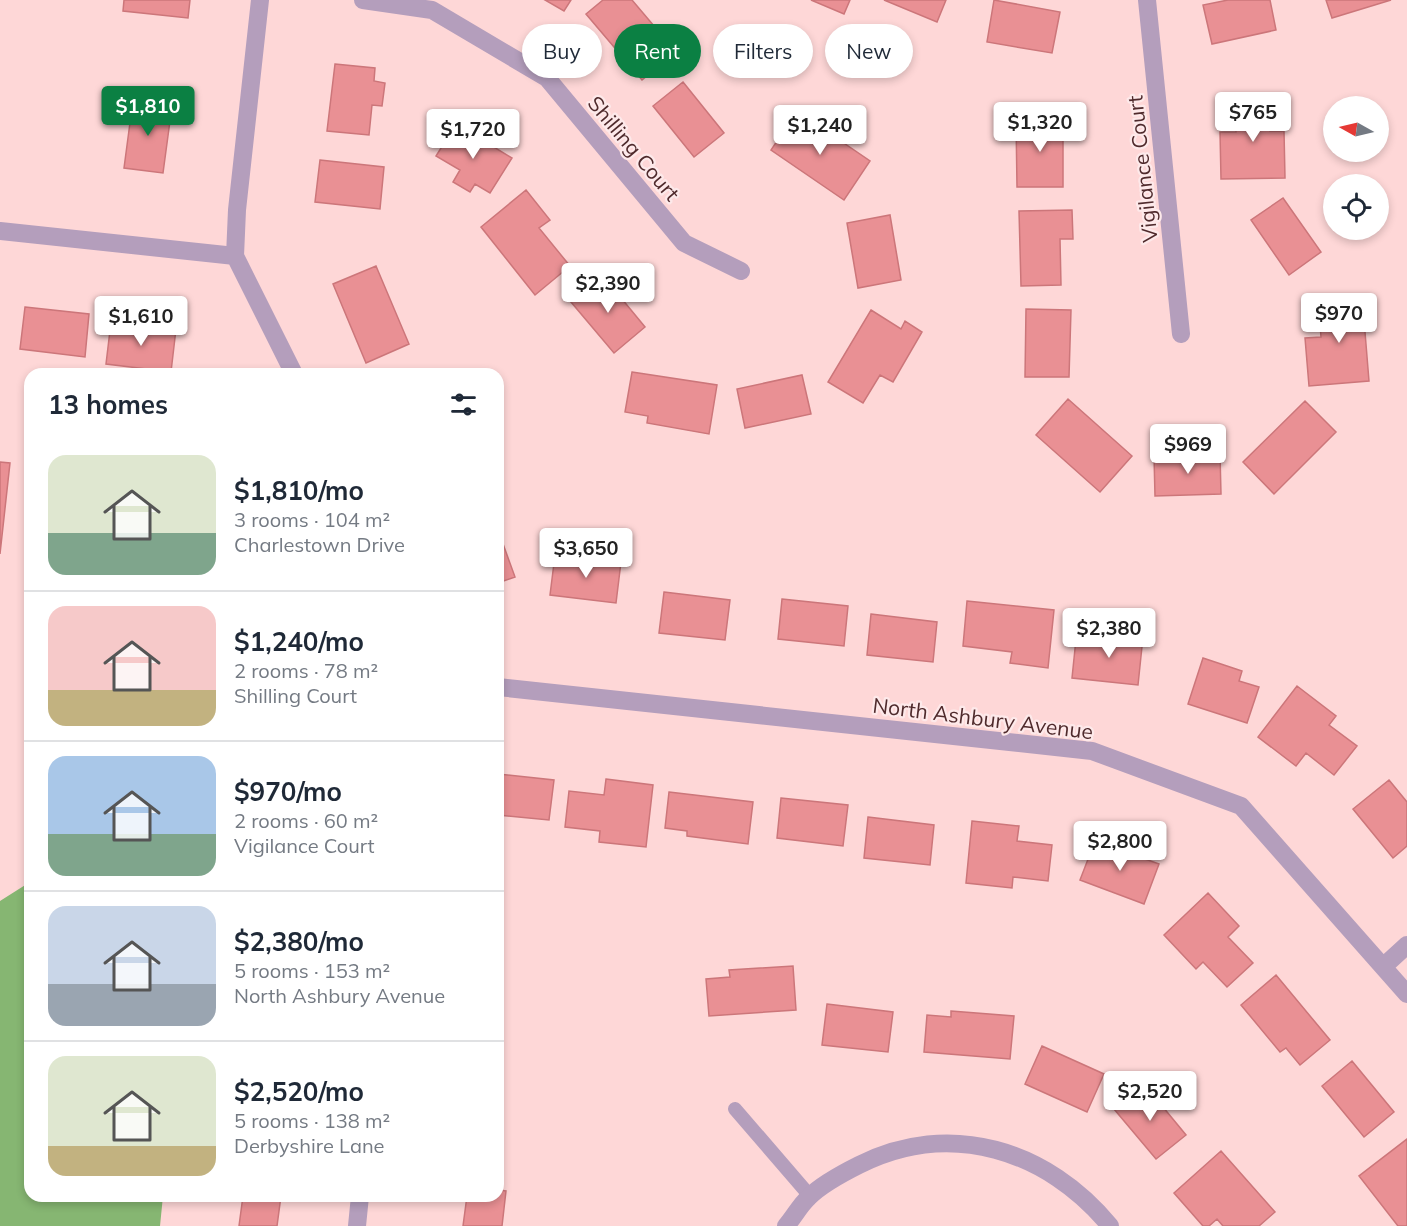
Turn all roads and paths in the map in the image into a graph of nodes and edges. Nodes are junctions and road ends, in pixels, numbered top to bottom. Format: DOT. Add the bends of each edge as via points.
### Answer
graph roads {
  1 [pos="260,0"];
  2 [pos="363,0"];
  3 [pos="1147,0"];
  4 [pos="0,231"];
  5 [pos="235,256"];
  6 [pos="741,271"];
  7 [pos="1181,334"];
  8 [pos="291,368"];
  9 [pos="504,688"];
  10 [pos="1407,945"];
  11 [pos="1384,966"];
  12 [pos="1407,994"];
  13 [pos="735,1109"];
  14 [pos="810,1196"];
  15 [pos="359,1202"];
  16 [pos="357,1226"];
  17 [pos="786,1226"];
  18 [pos="1110,1226"];
  1 -- 5 [label="street"];
  2 -- 6 [label="street, Shilling Court" via="432,10 547,78 684,243"];
  3 -- 7 [label="street, Vigilance Court"];
  4 -- 5 [label="street"];
  5 -- 8 [label="street"];
  9 -- 11 [label="street, North Ashbury Avenue" via="1092,751 1241,806"];
  10 -- 11 [label="street"];
  11 -- 12 [label="street, North Ashbury Avenue"];
  13 -- 14 [label="lane"];
  14 -- 17 [label="street"];
  14 -- 18 [label="street" via="875,1157 939,1142 972,1144 1002,1150 1034,1164 1064,1182"];
  15 -- 16 [label="street"];
}
